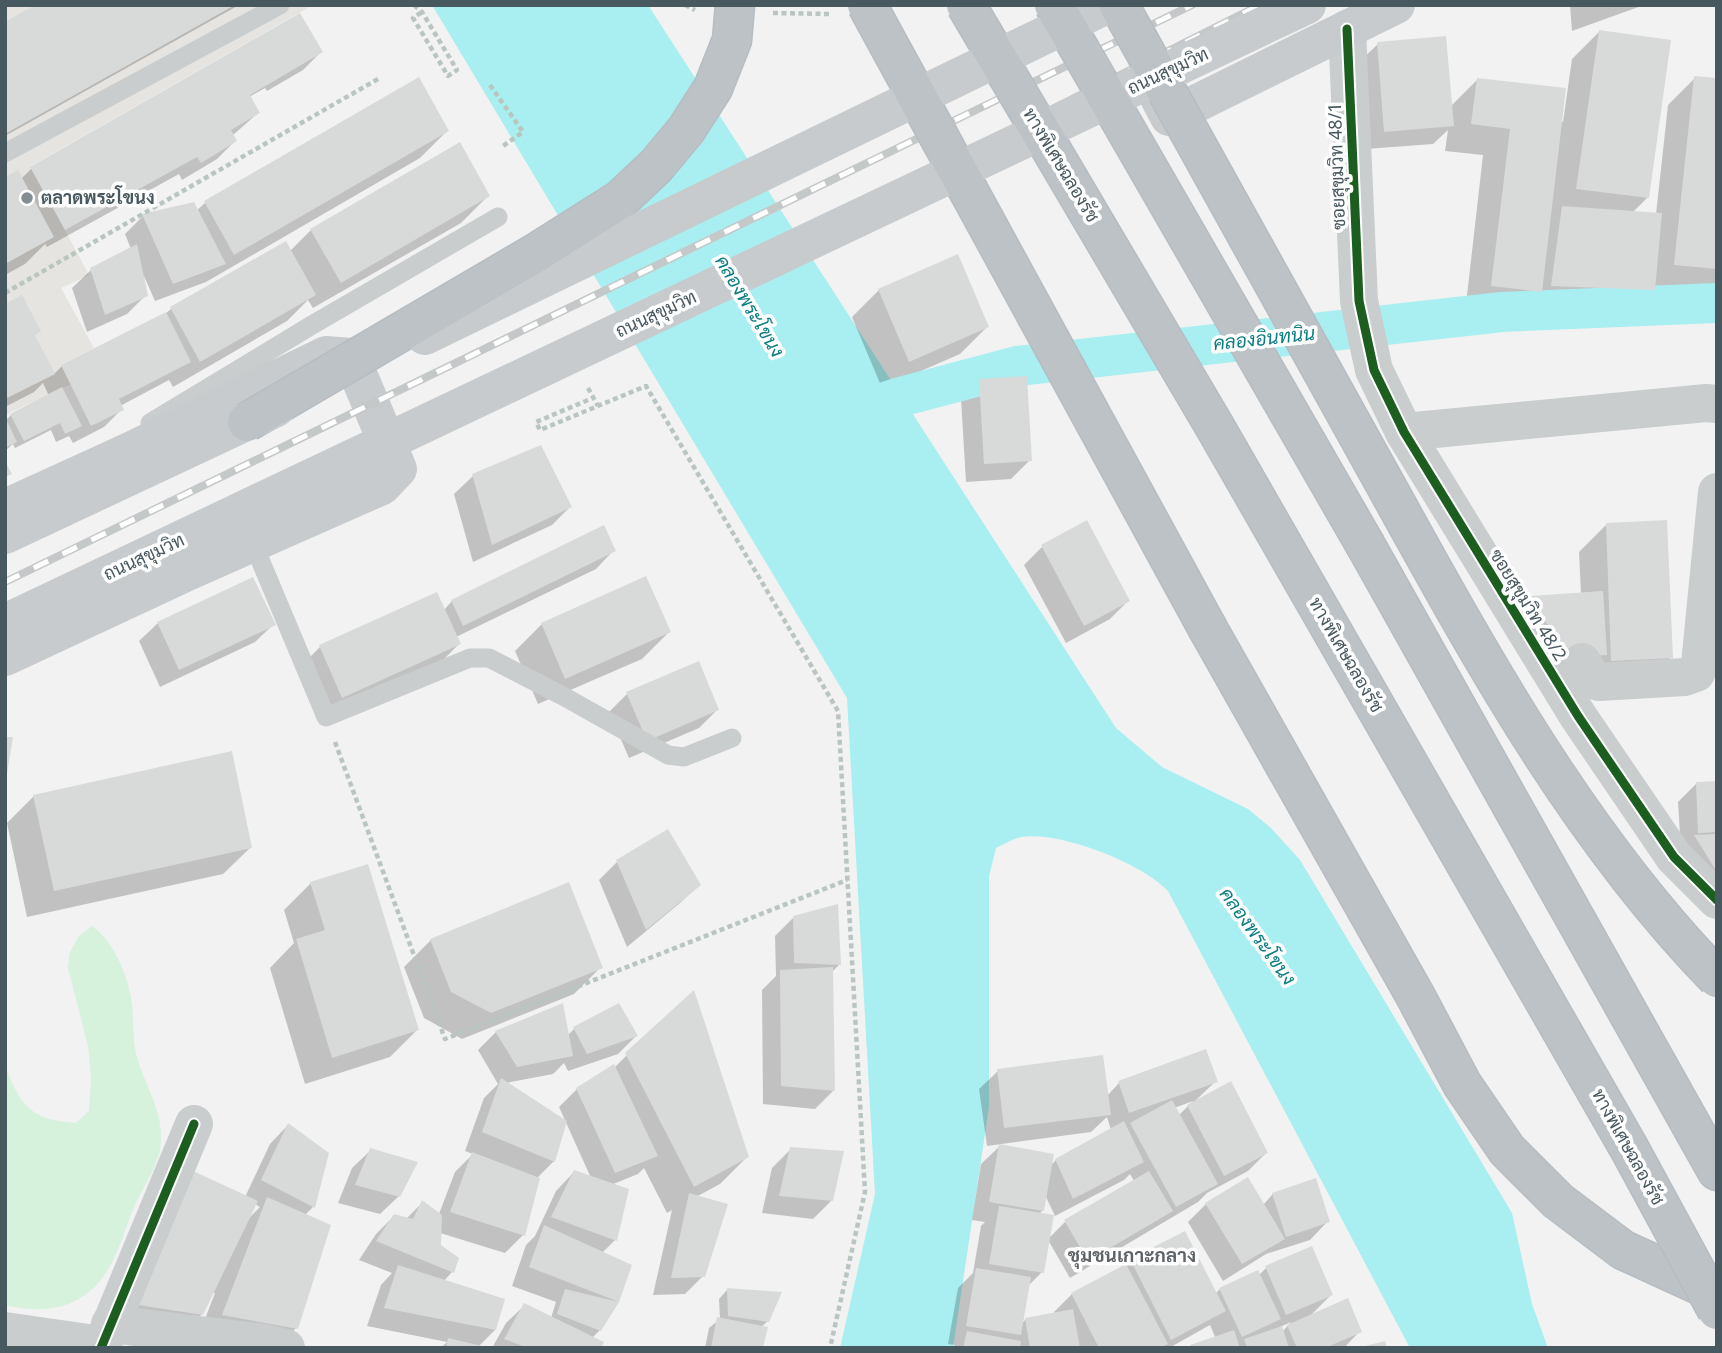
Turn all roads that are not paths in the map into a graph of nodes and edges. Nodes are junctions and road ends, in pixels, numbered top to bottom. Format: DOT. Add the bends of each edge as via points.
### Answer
graph roads {
  1 [pos="279,5"];
  2 [pos="966,5"];
  3 [pos="1054,5"];
  4 [pos="1108,5"];
  5 [pos="1119,5"];
  6 [pos="1307,5"];
  7 [pos="1396,5"];
  8 [pos="734,10"];
  9 [pos="853,10"];
  10 [pos="1347,29"];
  11 [pos="5,153"];
  12 [pos="498,217"];
  13 [pos="1359,301"];
  14 [pos="1717,404"];
  15 [pos="247,422"];
  16 [pos="1404,432"];
  17 [pos="1717,492"];
  18 [pos="9,516"];
  19 [pos="253,543"];
  20 [pos="5,623"];
  21 [pos="5,657"];
  22 [pos="1583,662"];
  23 [pos="732,738"];
  24 [pos="1717,900"];
  25 [pos="1717,978"];
  26 [pos="194,1124"];
  27 [pos="1717,1171"];
  28 [pos="1717,1293"];
  29 [pos="1717,1310"];
  30 [pos="5,1331"];
  31 [pos="104,1339"];
  32 [pos="286,1348"];
  1 -- 11 [label="lane"];
  2 -- 29 [label="highway, ทางพิเศษฉลองรัช, bridge" via="1229,451 1629,1148"];
  3 -- 27 [label="highway, bridge" via="1366,546"];
  4 -- 10 [label="main road" via="1169,117"];
  4 -- 15 [label="main road, bridge"];
  5 -- 25 [label="highway, bridge" via="1480,656 1603,845 1672,932"];
  6 -- 20 [label="main road, ถนนสุขุมวิท, bridge"];
  7 -- 10 [label="main road"];
  8 -- 15 [label="highway, bridge" via="732,40 713,88 686,130 621,200"];
  9 -- 28 [label="highway, bridge" via="1462,1084 1507,1150 1558,1202 1623,1250"];
  10 -- 13 [label="street, ซอยสุขุมวิท 48/1"];
  12 -- 18 [label="lane" via="312,325"];
  13 -- 16 [label="street, ซอยสุขุมวิท 48/2" via="1374,370"];
  14 -- 16 [label="street"];
  15 -- 18 [label="main road, bridge"];
  16 -- 24 [label="street, ซอยสุขุมวิท 48/2" via="1586,727 1674,857"];
  17 -- 22 [label="street" via="1696,673 1599,682"];
  18 -- 19 [label="main road" via="326,355 351,357 397,469 382,486"];
  19 -- 21 [label="main road"];
  19 -- 23 [label="lane" via="326,717 479,657 563,696 668,755 684,757"];
  26 -- 31 [label="street"];
  30 -- 31 [label="street"];
  31 -- 32 [label="street" via="265,1343"];
}
